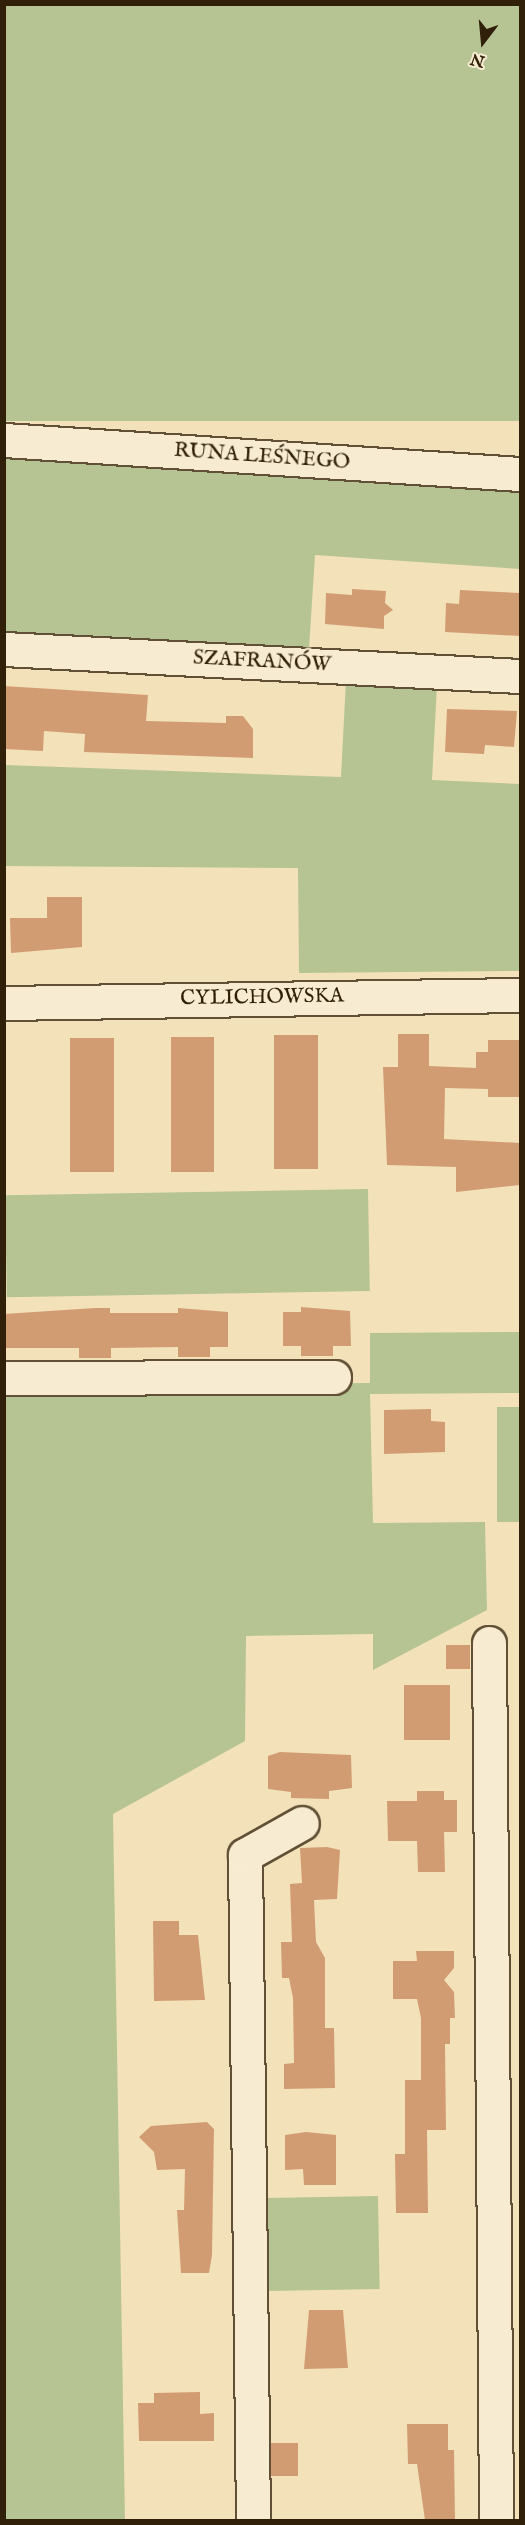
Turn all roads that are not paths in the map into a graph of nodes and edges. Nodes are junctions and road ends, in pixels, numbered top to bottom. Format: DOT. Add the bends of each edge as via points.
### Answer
graph roads {
  1 [pos="4,440"];
  2 [pos="520,474"];
  3 [pos="4,649"];
  4 [pos="520,676"];
  5 [pos="520,996"];
  6 [pos="4,1003"];
  7 [pos="334,1377"];
  8 [pos="4,1378"];
  9 [pos="489,1643"];
  10 [pos="302,1823"];
  11 [pos="253,2520"];
  12 [pos="496,2520"];
  1 -- 2 [label="street, RUNA LEŚNEGO"];
  3 -- 4 [label="street, SZAFRANÓW"];
  5 -- 6 [label="street, CYLICHOWSKA"];
  7 -- 8 [label="street"];
  9 -- 12 [label="street"];
  10 -- 11 [label="street" via="245,1855"];
}
